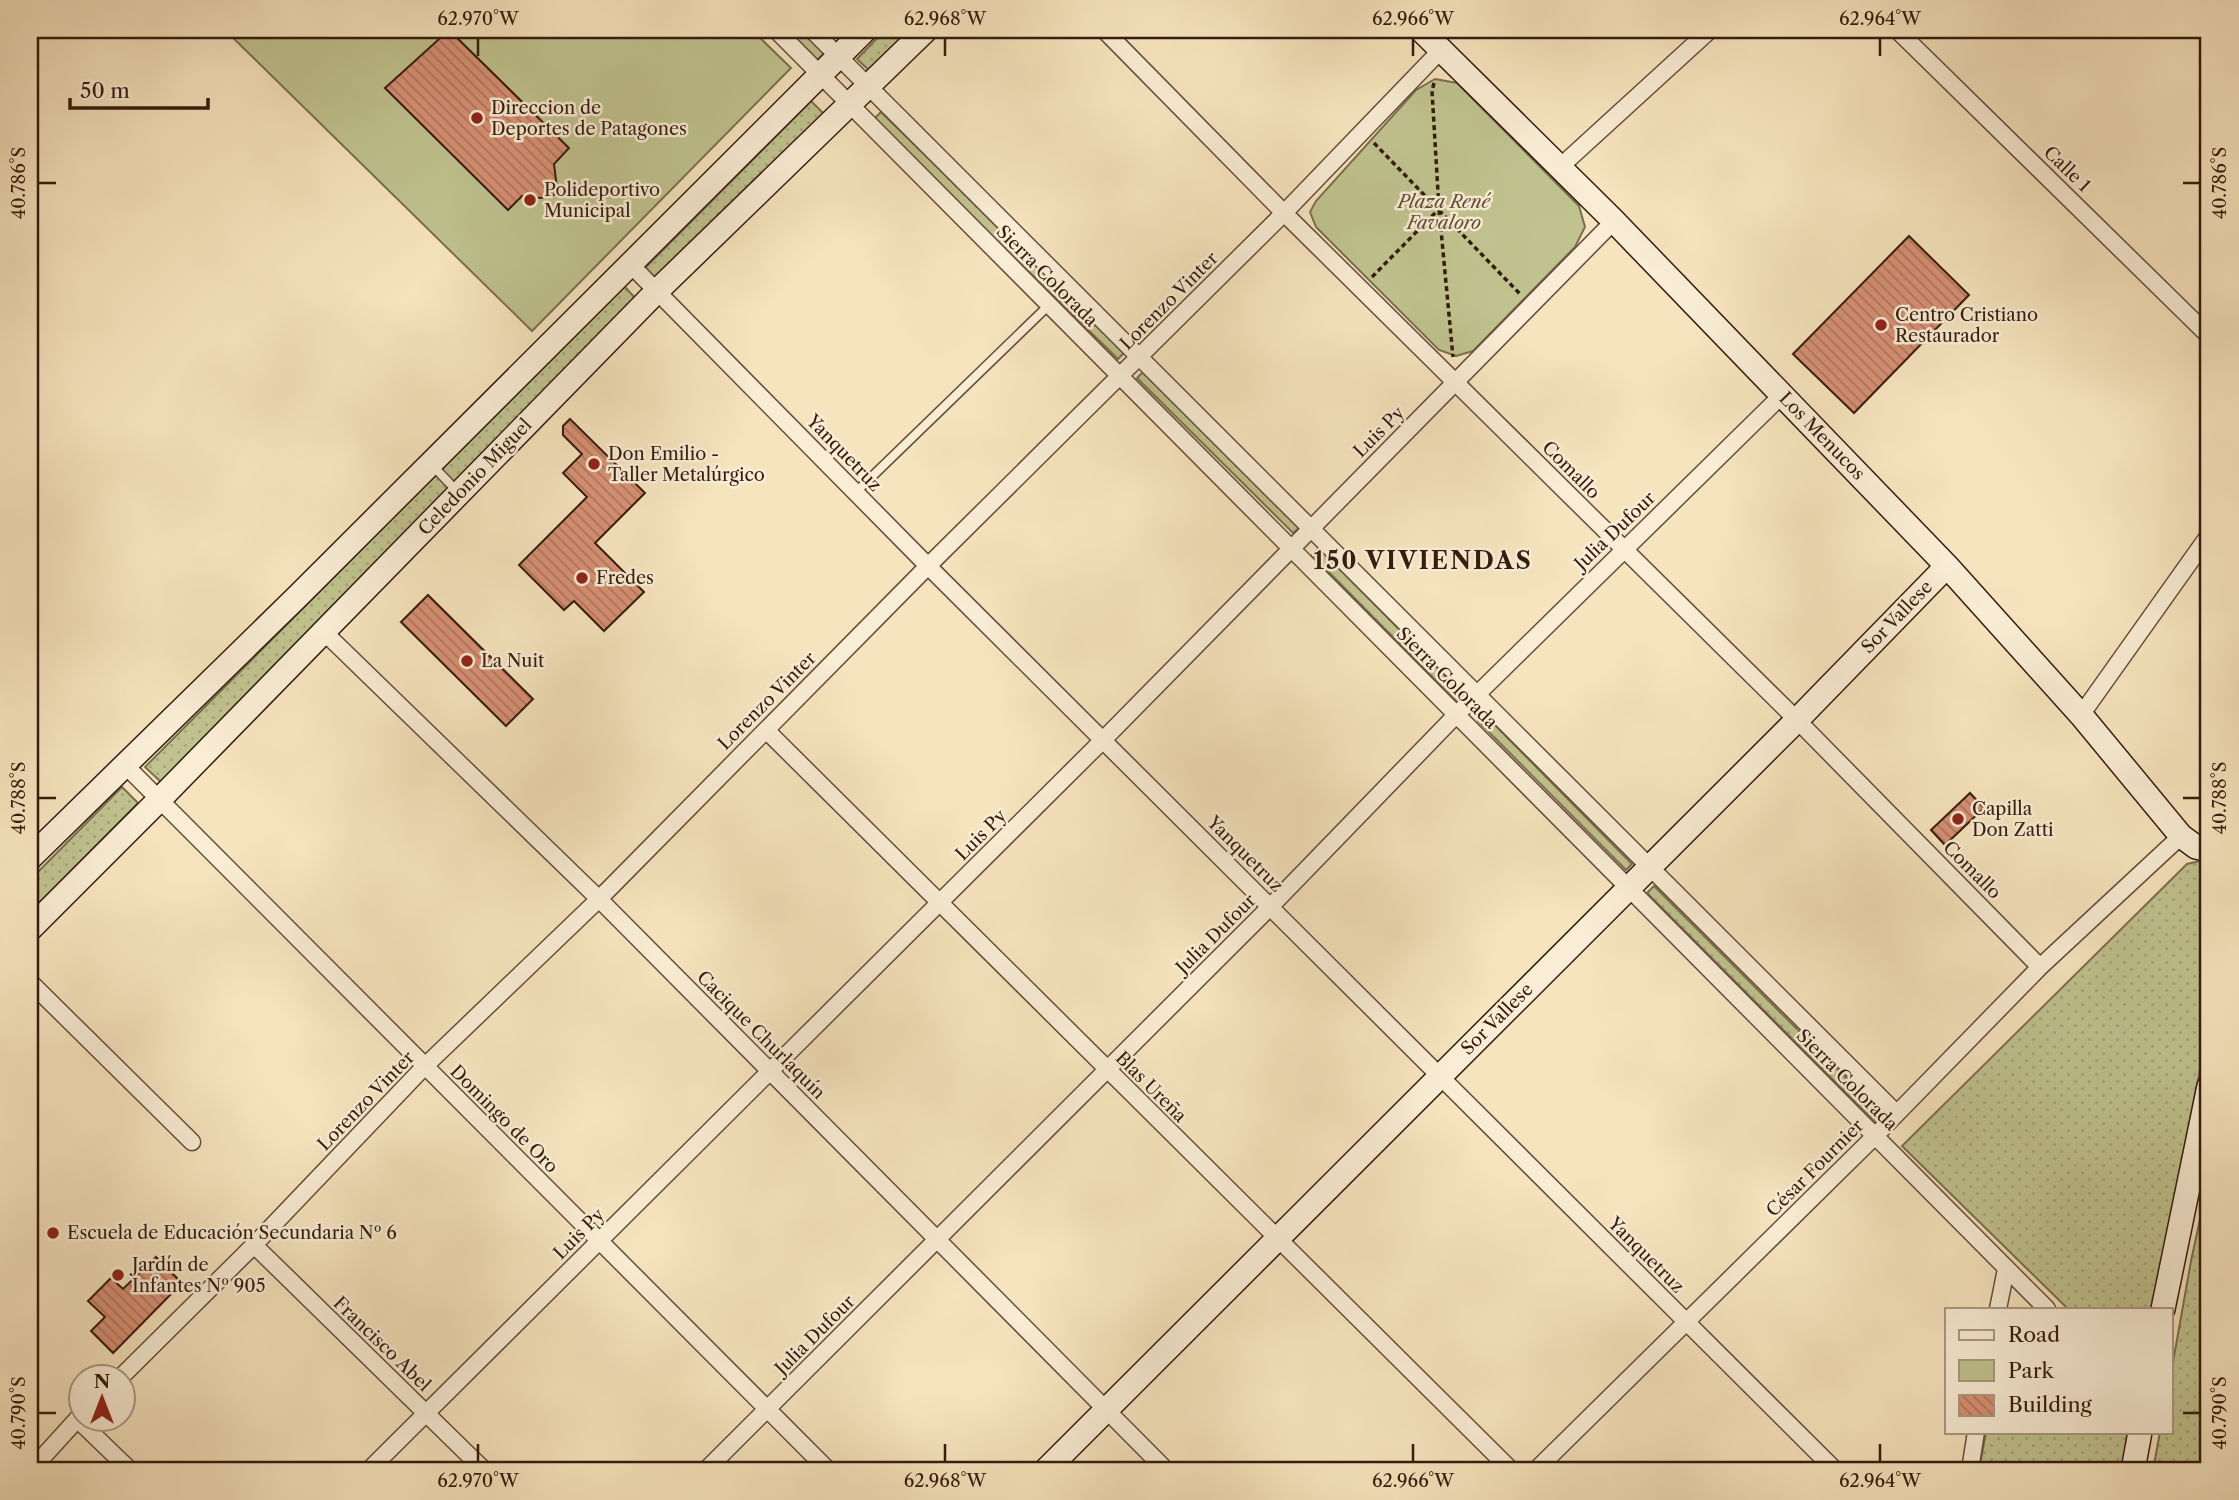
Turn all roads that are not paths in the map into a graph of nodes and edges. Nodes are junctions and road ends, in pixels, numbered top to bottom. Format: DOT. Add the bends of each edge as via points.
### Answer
graph roads {
  1 [pos="776,30"];
  2 [pos="812,30"];
  3 [pos="865,30"];
  4 [pos="926,30"];
  5 [pos="1104,30"];
  6 [pos="1421,30"];
  7 [pos="1710,30"];
  8 [pos="1897,30"];
  9 [pos="1441,50"];
  10 [pos="838,57"];
  11 [pos="820,75"];
  12 [pos="869,87"];
  13 [pos="849,104"];
  14 [pos="1560,167"];
  15 [pos="1284,213"];
  16 [pos="1614,221"];
  17 [pos="629,263"];
  18 [pos="657,290"];
  19 [pos="1049,305"];
  20 [pos="2209,336"];
  21 [pos="1140,358"];
  22 [pos="1120,376"];
  23 [pos="1456,382"];
  24 [pos="1782,395"];
  25 [pos="430,463"];
  26 [pos="855,493"];
  27 [pos="459,494"];
  28 [pos="1310,528"];
  29 [pos="2209,535"];
  30 [pos="1290,548"];
  31 [pos="1624,550"];
  32 [pos="928,566"];
  33 [pos="1947,566"];
  34 [pos="324,632"];
  35 [pos="1477,694"];
  36 [pos="1456,715"];
  37 [pos="2081,715"];
  38 [pos="1797,720"];
  39 [pos="766,730"];
  40 [pos="1103,740"];
  41 [pos="124,764"];
  42 [pos="159,800"];
  43 [pos="2181,836"];
  44 [pos="2209,850"];
  45 [pos="30,858"];
  46 [pos="1649,867"];
  47 [pos="1628,888"];
  48 [pos="599,900"];
  49 [pos="940,903"];
  50 [pos="1270,907"];
  51 [pos="30,929"];
  52 [pos="2040,967"];
  53 [pos="30,982"];
  54 [pos="424,1068"];
  55 [pos="1107,1070"];
  56 [pos="771,1072"];
  57 [pos="1440,1076"];
  58 [pos="2209,1086"];
  59 [pos="1896,1113"];
  60 [pos="1875,1136"];
  61 [pos="192,1142"];
  62 [pos="1277,1239"];
  63 [pos="599,1241"];
  64 [pos="938,1241"];
  65 [pos="254,1245"];
  66 [pos="2006,1269"];
  67 [pos="1998,1308"];
  68 [pos="2046,1308"];
  69 [pos="2163,1308"];
  70 [pos="1686,1324"];
  71 [pos="133,1364"];
  72 [pos="767,1409"];
  73 [pos="1107,1410"];
  74 [pos="426,1413"];
  75 [pos="66,1432"];
  76 [pos="95,1434"];
  77 [pos="1976,1434"];
  78 [pos="2140,1434"];
  79 [pos="31,1470"];
  80 [pos="130,1470"];
  81 [pos="369,1470"];
  82 [pos="484,1470"];
  83 [pos="706,1470"];
  84 [pos="828,1470"];
  85 [pos="1046,1470"];
  86 [pos="1166,1470"];
  87 [pos="1511,1470"];
  88 [pos="1536,1470"];
  89 [pos="1835,1470"];
  90 [pos="1970,1470"];
  91 [pos="2133,1470"];
  1 -- 11 [label="street, Sierra Colorada"];
  2 -- 10 [label="street, Sierra Colorada"];
  3 -- 10 [label="street"];
  4 -- 12 [label="street, Celedonio Miguel"];
  5 -- 15 [label="street, Comallo"];
  6 -- 9 [label="street, Los Menucos"];
  7 -- 14 [label="street"];
  8 -- 20 [label="street, Calle 1"];
  9 -- 14 [label="street, Los Menucos"];
  9 -- 15 [label="street, Lorenzo Vinter"];
  10 -- 11 [label="street"];
  10 -- 12 [label="street, Sierra Colorada"];
  11 -- 13 [label="street, Sierra Colorada"];
  11 -- 17 [label="street"];
  12 -- 13 [label="street, Celedonio Miguel"];
  12 -- 21 [label="street, Sierra Colorada"];
  13 -- 18 [label="street, Celedonio Miguel"];
  13 -- 19 [label="street, Sierra Colorada"];
  14 -- 16 [label="street, Los Menucos"];
  15 -- 21 [label="street, Lorenzo Vinter"];
  15 -- 23 [label="street, Comallo"];
  16 -- 23 [label="street, Luis Py"];
  16 -- 24 [label="street, Los Menucos"];
  17 -- 18 [label="street, Yanquetruz"];
  17 -- 25 [label="street"];
  18 -- 26 [label="street, Yanquetruz"];
  18 -- 27 [label="street, Celedonio Miguel"];
  19 -- 22 [label="street, Sierra Colorada"];
  19 -- 26 [label="lane"];
  21 -- 22 [label="street, Lorenzo Vinter"];
  21 -- 28 [label="street, Sierra Colorada"];
  22 -- 30 [label="street, Sierra Colorada"];
  22 -- 32 [label="street, Lorenzo Vinter"];
  23 -- 28 [label="street, Luis Py"];
  23 -- 31 [label="street, Comallo"];
  24 -- 31 [label="street, Julia Dufour"];
  24 -- 33 [label="street, Los Menucos"];
  25 -- 27 [label="lane"];
  25 -- 41 [label="street"];
  26 -- 32 [label="street, Yanquetruz"];
  27 -- 34 [label="street, Celedonio Miguel"];
  28 -- 30 [label="street, Luis Py"];
  28 -- 35 [label="street, Sierra Colorada"];
  29 -- 37 [label="street"];
  30 -- 36 [label="street, Sierra Colorada"];
  30 -- 40 [label="street, Luis Py"];
  31 -- 35 [label="street, Julia Dufour"];
  31 -- 38 [label="street, Comallo"];
  32 -- 39 [label="street, Lorenzo Vinter"];
  32 -- 40 [label="street, Yanquetruz"];
  33 -- 37 [label="street, Los Menucos"];
  33 -- 38 [label="street, Sor Vallese"];
  34 -- 42 [label="street, Celedonio Miguel"];
  34 -- 48 [label="street, Cacique Churlaquín"];
  35 -- 36 [label="street, Julia Dufour"];
  35 -- 46 [label="street, Sierra Colorada"];
  36 -- 47 [label="street, Sierra Colorada"];
  36 -- 50 [label="street, Julia Dufour"];
  37 -- 43 [label="street, Los Menucos"];
  38 -- 46 [label="street, Sor Vallese"];
  38 -- 52 [label="street, Comallo"];
  39 -- 48 [label="street, Lorenzo Vinter"];
  39 -- 49 [label="street, Blas Ureña"];
  40 -- 49 [label="street, Luis Py"];
  40 -- 50 [label="street, Yanquetruz"];
  41 -- 42 [label="street, Domingo de Oro"];
  41 -- 45 [label="street"];
  42 -- 51 [label="street, Celedonio Miguel"];
  42 -- 54 [label="street, Domingo de Oro"];
  43 -- 44 [label="street, Los Menucos"];
  43 -- 52 [label="street, César Fournier"];
  46 -- 47 [label="street, Sor Vallese"];
  46 -- 59 [label="street, Sierra Colorada"];
  47 -- 57 [label="street, Sor Vallese"];
  47 -- 60 [label="street, Sierra Colorada"];
  48 -- 54 [label="street, Lorenzo Vinter"];
  48 -- 56 [label="street, Cacique Churlaquín"];
  49 -- 55 [label="street, Blas Ureña"];
  49 -- 56 [label="street, Luis Py"];
  50 -- 55 [label="street, Julia Dufour"];
  50 -- 57 [label="street, Yanquetruz"];
  52 -- 59 [label="street, César Fournier"];
  53 -- 61 [label="street"];
  54 -- 63 [label="street, Domingo de Oro"];
  54 -- 65 [label="street, Lorenzo Vinter"];
  55 -- 62 [label="street, Blas Ureña"];
  55 -- 64 [label="street, Julia Dufour"];
  56 -- 63 [label="street, Luis Py"];
  56 -- 64 [label="street, Cacique Churlaquín"];
  57 -- 62 [label="street, Sor Vallese"];
  57 -- 70 [label="street, Yanquetruz"];
  58 -- 69 [label="street"];
  59 -- 60 [label="street, César Fournier"];
  60 -- 66 [label="street, Sierra Colorada"];
  60 -- 70 [label="street, César Fournier"];
  62 -- 73 [label="street, Sor Vallese"];
  62 -- 87 [label="street, Blas Ureña"];
  63 -- 72 [label="street, Domingo de Oro"];
  63 -- 74 [label="street, Luis Py"];
  64 -- 72 [label="street, Julia Dufour"];
  64 -- 73 [label="street, Cacique Churlaquín"];
  65 -- 71 [label="street, Lorenzo Vinter"];
  65 -- 74 [label="street, Francisco Abel"];
  66 -- 67 [label="street"];
  66 -- 68 [label="street, Sierra Colorada"];
  70 -- 88 [label="street, César Fournier"];
  70 -- 89 [label="street, Yanquetruz"];
  72 -- 83 [label="street, Julia Dufour"];
  72 -- 84 [label="street, Domingo de Oro"];
  73 -- 85 [label="street, Sor Vallese"];
  73 -- 86 [label="street, Cacique Churlaquín"];
  74 -- 81 [label="street, Luis Py"];
  74 -- 82 [label="street, Francisco Abel"];
  75 -- 79 [label="street"];
  76 -- 80 [label="street"];
  77 -- 90 [label="street"];
  78 -- 91 [label="street"];
}
